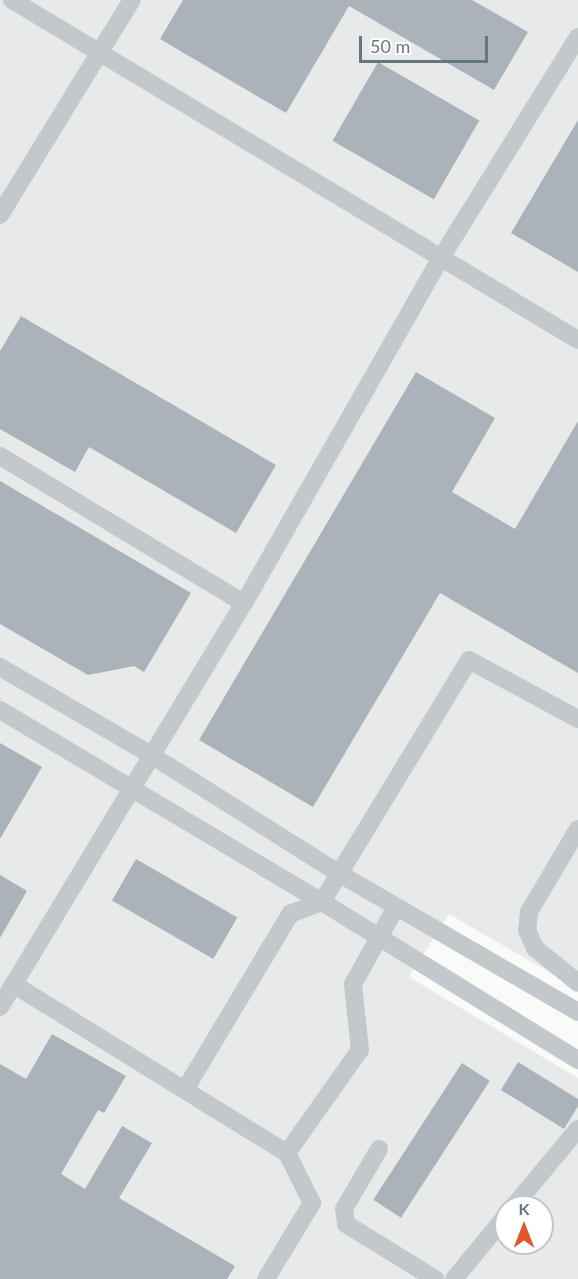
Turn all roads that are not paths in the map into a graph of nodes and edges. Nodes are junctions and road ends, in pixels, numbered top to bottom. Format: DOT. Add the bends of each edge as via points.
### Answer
graph roads {
  1 [pos="12,0"];
  2 [pos="132,0"];
  3 [pos="578,37"];
  4 [pos="100,52"];
  5 [pos="0,215"];
  6 [pos="441,258"];
  7 [pos="578,340"];
  8 [pos="0,456"];
  9 [pos="244,603"];
  10 [pos="0,667"];
  11 [pos="0,710"];
  12 [pos="578,719"];
  13 [pos="151,755"];
  14 [pos="130,788"];
  15 [pos="578,830"];
  16 [pos="340,874"];
  17 [pos="322,902"];
  18 [pos="396,907"];
  19 [pos="379,938"];
  20 [pos="578,982"];
  21 [pos="13,984"];
  22 [pos="0,1007"];
  23 [pos="578,1012"];
  24 [pos="578,1060"];
  25 [pos="186,1089"];
  26 [pos="578,1129"];
  27 [pos="379,1149"];
  28 [pos="287,1153"];
  29 [pos="523,1195"];
  30 [pos="494,1231"];
  31 [pos="266,1279"];
  32 [pos="435,1279"];
  33 [pos="454,1279"];
  1 -- 4 [label="street"];
  2 -- 4 [label="street"];
  3 -- 6 [label="street"];
  4 -- 5 [label="street"];
  4 -- 6 [label="street"];
  6 -- 7 [label="street"];
  6 -- 9 [label="street"];
  8 -- 9 [label="street"];
  9 -- 13 [label="street"];
  10 -- 13 [label="street"];
  11 -- 14 [label="street"];
  12 -- 16 [label="street" via="470,660"];
  13 -- 14 [label="street"];
  13 -- 16 [label="street"];
  14 -- 17 [label="street"];
  14 -- 21 [label="street"];
  15 -- 20 [label="street" via="529,912 527,930 535,948"];
  16 -- 17 [label="street"];
  16 -- 18 [label="street"];
  17 -- 19 [label="street"];
  17 -- 25 [label="street" via="290,914"];
  18 -- 19 [label="street"];
  18 -- 23 [label="street"];
  19 -- 24 [label="street"];
  19 -- 28 [label="street" via="353,984 360,1050"];
  21 -- 22 [label="street"];
  21 -- 25 [label="street"];
  25 -- 28 [label="street"];
  26 -- 29 [label="street"];
  27 -- 32 [label="street" via="344,1209 346,1224"];
  28 -- 31 [label="street" via="312,1203"];
  30 -- 33 [label="street"];
}
